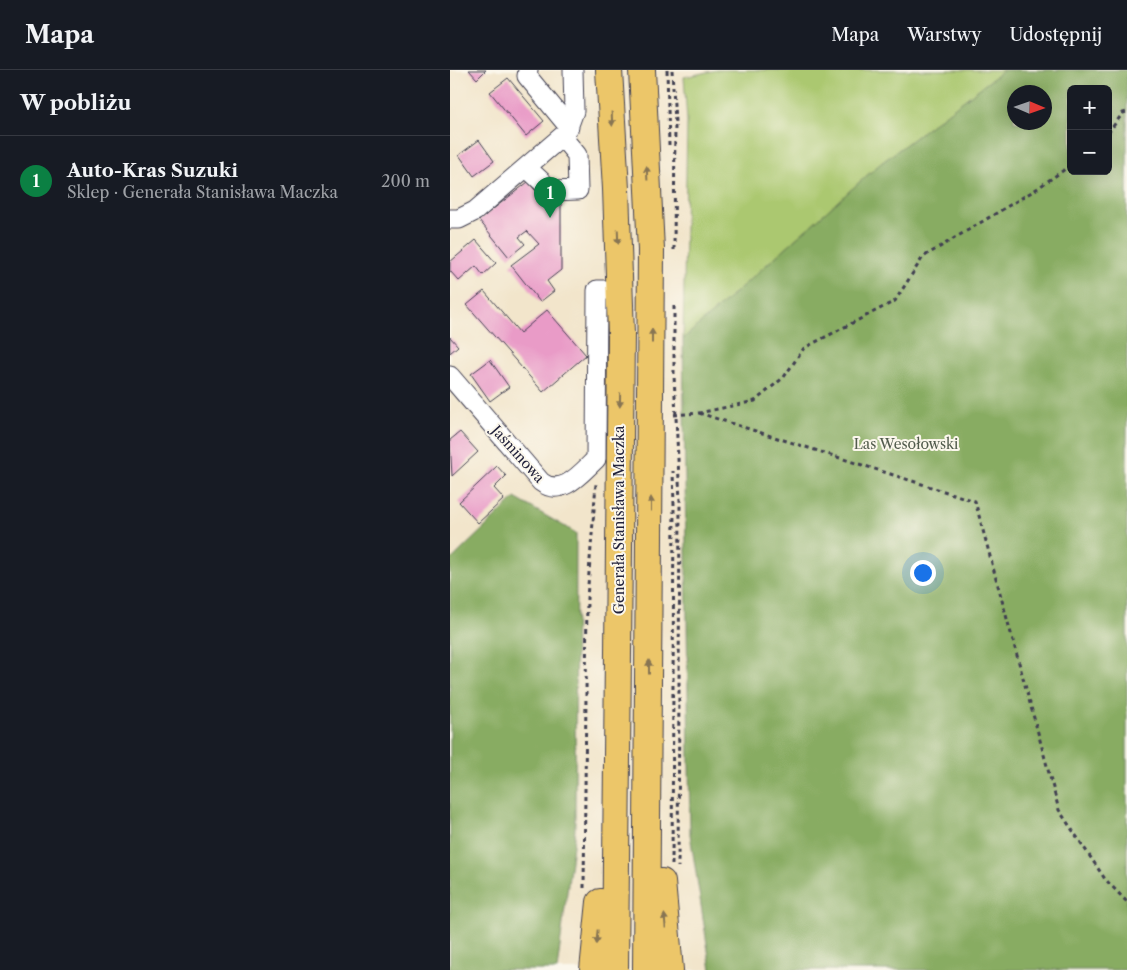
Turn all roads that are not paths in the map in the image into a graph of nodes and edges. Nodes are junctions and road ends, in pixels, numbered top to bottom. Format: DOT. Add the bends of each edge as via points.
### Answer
graph roads {
  1 [pos="528,70"];
  2 [pos="573,70"];
  3 [pos="609,70"];
  4 [pos="642,70"];
  5 [pos="565,132"];
  6 [pos="526,168"];
  7 [pos="450,219"];
  8 [pos="620,290"];
  9 [pos="450,376"];
  10 [pos="616,715"];
  11 [pos="649,715"];
  12 [pos="593,970"];
  13 [pos="615,970"];
  14 [pos="646,970"];
  15 [pos="670,970"];
  1 -- 5 [label="street" via="528,76"];
  2 -- 5 [label="street" via="575,102"];
  3 -- 8 [label="highway, Generała Stanisława Maczka, one-way"];
  11 -- 4 [label="highway, one-way" via="663,416"];
  5 -- 6 [label="street"];
  5 -- 6 [label="street" via="577,154 578,190 552,191"];
  6 -- 7 [label="street" via="475,211 459,219"];
  8 -- 9 [label="street, Jaśminowa" via="598,290 596,459 568,484 546,486 535,476"];
  8 -- 10 [label="highway, Generała Stanisława Maczka, one-way"];
  10 -- 12 [label="highway, one-way" via="603,779 604,856"];
  10 -- 13 [label="highway, Generała Stanisława Maczka"];
  11 -- 14 [label="highway"];
  15 -- 11 [label="highway, one-way" via="662,875 662,793"];
}
